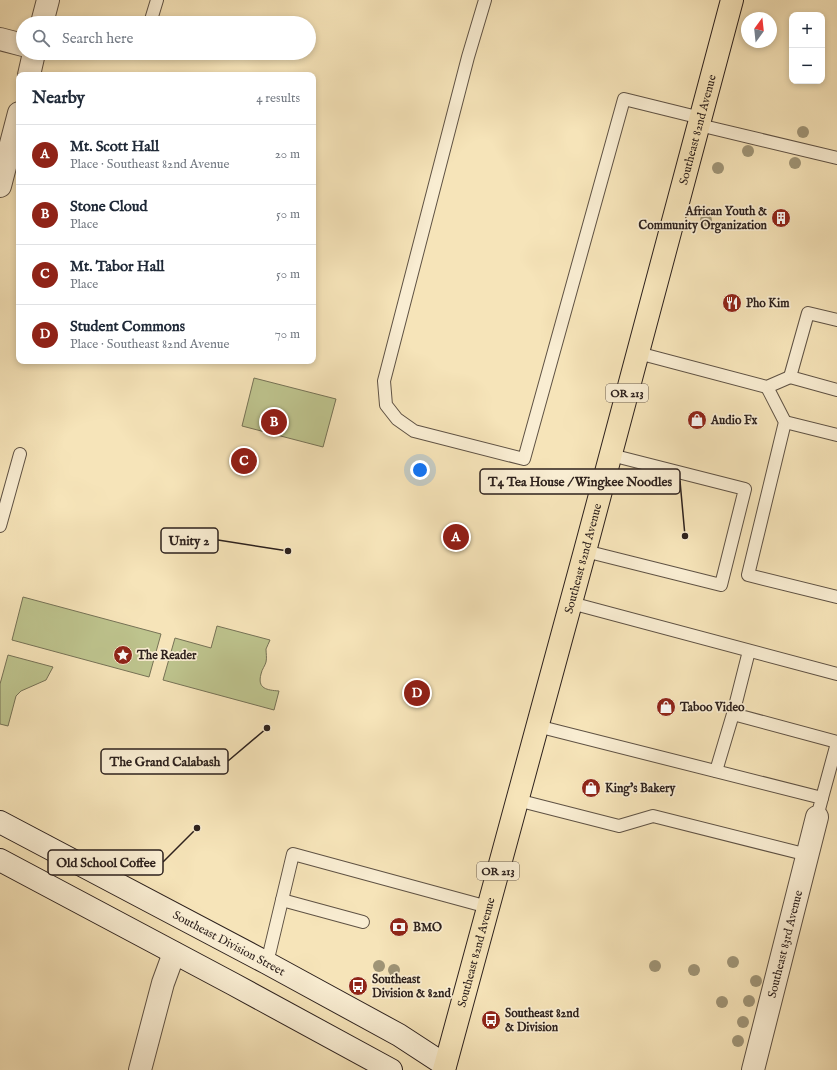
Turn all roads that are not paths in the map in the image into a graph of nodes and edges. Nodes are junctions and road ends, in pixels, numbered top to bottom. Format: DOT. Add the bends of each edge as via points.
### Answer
graph roads {
  1 [pos="48,0"];
  2 [pos="157,0"];
  3 [pos="485,0"];
  4 [pos="732,0"];
  5 [pos="44,16"];
  6 [pos="152,16"];
  7 [pos="0,39"];
  8 [pos="16,43"];
  9 [pos="32,60"];
  10 [pos="30,72"];
  11 [pos="700,121"];
  12 [pos="16,125"];
  13 [pos="837,158"];
  14 [pos="0,186"];
  15 [pos="837,320"];
  16 [pos="638,353"];
  17 [pos="790,378"];
  18 [pos="767,387"];
  19 [pos="837,390"];
  20 [pos="785,422"];
  21 [pos="837,435"];
  22 [pos="20,454"];
  23 [pos="611,455"];
  24 [pos="0,526"];
  25 [pos="585,551"];
  26 [pos="837,597"];
  27 [pos="571,602"];
  28 [pos="749,651"];
  29 [pos="837,674"];
  30 [pos="733,714"];
  31 [pos="537,726"];
  32 [pos="837,742"];
  33 [pos="716,771"];
  34 [pos="517,800"];
  35 [pos="820,808"];
  36 [pos="0,822"];
  37 [pos="808,855"];
  38 [pos="0,860"];
  39 [pos="282,900"];
  40 [pos="488,907"];
  41 [pos="363,922"];
  42 [pos="174,953"];
  43 [pos="267,962"];
  44 [pos="448,1068"];
  45 [pos="140,1070"];
  46 [pos="391,1070"];
  47 [pos="753,1070"];
  1 -- 5 [label="main road"];
  2 -- 6 [label="lane"];
  3 -- 11 [label="lane" via="384,381 386,405 397,420 414,431 524,459 624,98"];
  4 -- 11 [label="main road, Southeast 82nd Avenue / OR 213"];
  7 -- 8 [label="main road"];
  9 -- 10 [label="main road"];
  11 -- 13 [label="lane"];
  11 -- 16 [label="main road, Southeast 82nd Avenue / OR 213"];
  12 -- 14 [label="main road"];
  15 -- 17 [label="lane" via="808,312"];
  16 -- 18 [label="lane"];
  16 -- 23 [label="main road, Southeast 82nd Avenue / OR 213"];
  17 -- 18 [label="lane"];
  17 -- 19 [label="lane"];
  18 -- 20 [label="lane"];
  20 -- 21 [label="lane"];
  20 -- 26 [label="lane" via="748,575"];
  22 -- 24 [label="lane"];
  23 -- 25 [label="main road, Southeast 82nd Avenue / OR 213"];
  23 -- 25 [label="lane" via="745,489 721,585"];
  25 -- 27 [label="main road, Southeast 82nd Avenue / OR 213"];
  27 -- 28 [label="lane"];
  27 -- 31 [label="main road, Southeast 82nd Avenue / OR 213"];
  28 -- 29 [label="lane"];
  28 -- 30 [label="lane"];
  30 -- 32 [label="lane"];
  30 -- 33 [label="lane"];
  31 -- 33 [label="lane"];
  31 -- 34 [label="main road, Southeast 82nd Avenue / OR 213"];
  32 -- 35 [label="lane"];
  33 -- 35 [label="lane"];
  34 -- 37 [label="lane" via="619,826 654,816"];
  34 -- 40 [label="main road, Southeast 82nd Avenue / OR 213"];
  35 -- 37 [label="main road, Southeast 83rd Avenue"];
  36 -- 43 [label="main road, Southeast Division Street"];
  37 -- 47 [label="main road, Southeast 83rd Avenue"];
  38 -- 42 [label="main road"];
  39 -- 40 [label="lane" via="293,854"];
  39 -- 41 [label="lane"];
  39 -- 43 [label="lane"];
  40 -- 44 [label="main road, Southeast 82nd Avenue / OR 213"];
  42 -- 45 [label="main road" via="163,983"];
  42 -- 46 [label="main road"];
  43 -- 44 [label="main road, Southeast Division Street" via="399,1035"];
}
